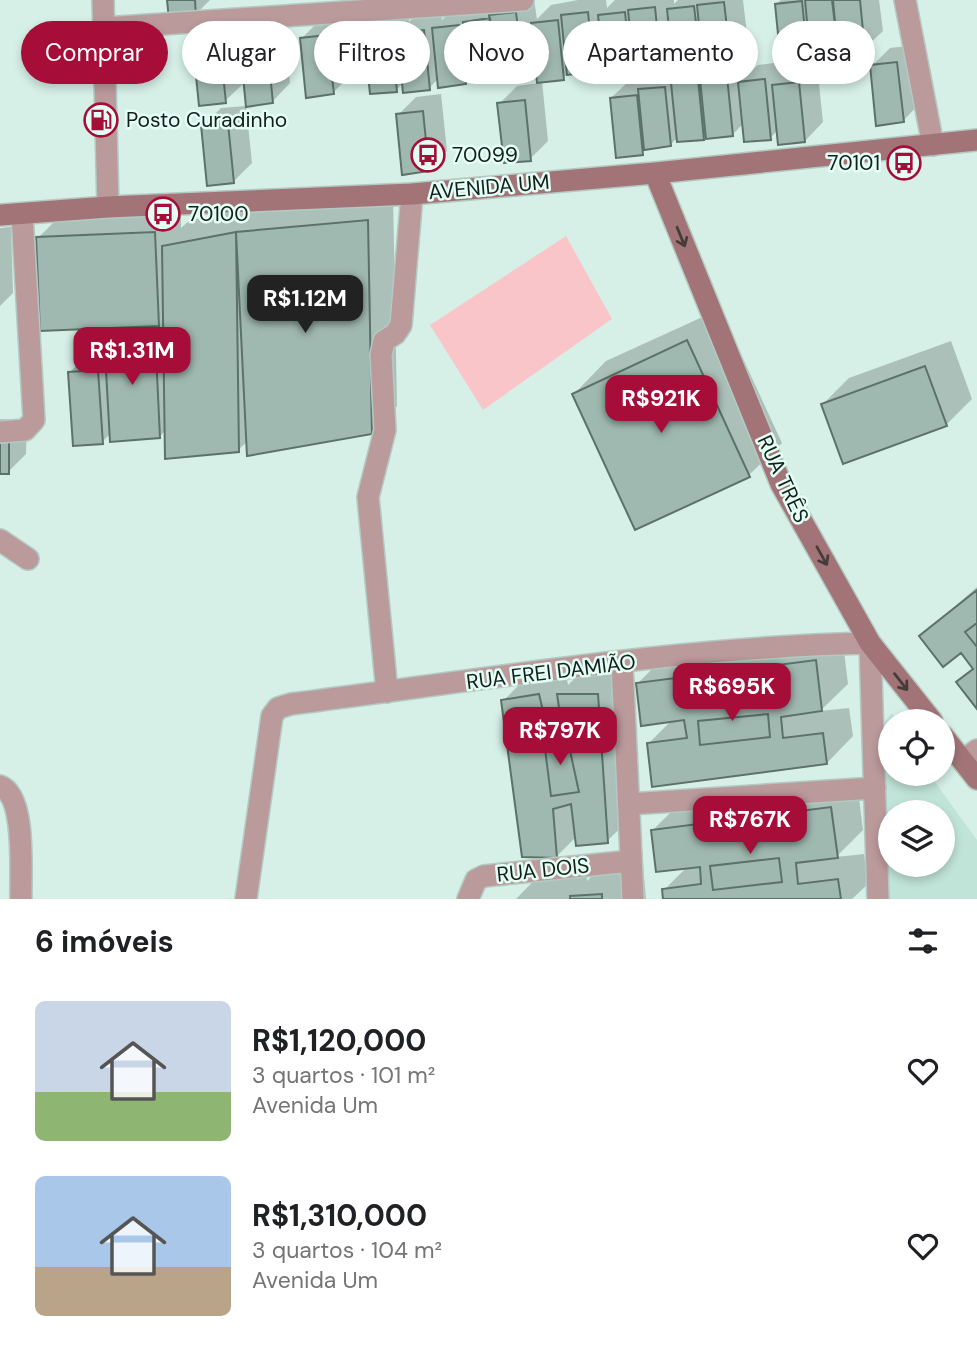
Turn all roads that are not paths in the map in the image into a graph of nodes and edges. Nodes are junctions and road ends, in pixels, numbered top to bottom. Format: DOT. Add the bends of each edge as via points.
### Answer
graph roads {
  1 [pos="103,0"];
  2 [pos="523,0"];
  3 [pos="905,0"];
  4 [pos="104,21"];
  5 [pos="168,24"];
  6 [pos="105,84"];
  7 [pos="977,140"];
  8 [pos="933,145"];
  9 [pos="655,173"];
  10 [pos="412,194"];
  11 [pos="108,207"];
  12 [pos="22,214"];
  13 [pos="0,215"];
  14 [pos="0,432"];
  15 [pos="0,540"];
  16 [pos="28,559"];
  17 [pos="870,643"];
  18 [pos="622,663"];
  19 [pos="387,692"];
  20 [pos="922,709"];
  21 [pos="955,745"];
  22 [pos="970,756"];
  23 [pos="977,779"];
  24 [pos="874,788"];
  25 [pos="7,792"];
  26 [pos="629,804"];
  27 [pos="631,861"];
  28 [pos="20,899"];
  29 [pos="246,899"];
  30 [pos="467,899"];
  31 [pos="633,899"];
  32 [pos="878,899"];
  1 -- 4 [label="street"];
  2 -- 5 [label="street"];
  3 -- 8 [label="street"];
  6 -- 11 [label="street"];
  7 -- 8 [label="street, AVENIDA UM"];
  8 -- 9 [label="street, AVENIDA UM"];
  9 -- 10 [label="street, AVENIDA UM"];
  9 -- 17 [label="street, RUA TRÊS, one-way" via="781,484"];
  10 -- 11 [label="street, AVENIDA UM"];
  10 -- 19 [label="street" via="401,325 384,341 381,355 385,430 368,497"];
  11 -- 12 [label="street, AVENIDA UM"];
  12 -- 13 [label="street, AVENIDA UM"];
  12 -- 14 [label="street" via="34,420 25,430"];
  15 -- 16 [label="street"];
  17 -- 18 [label="street, RUA FREI DAMIÃO" via="790,645"];
  17 -- 20 [label="street, one-way"];
  17 -- 24 [label="street, RUA TRÊS"];
  18 -- 19 [label="street, RUA FREI DAMIÃO"];
  18 -- 26 [label="street"];
  19 -- 29 [label="street, RUA FREI DAMIÃO" via="291,704 278,708 272,716"];
  21 -- 22 [label="street"];
  22 -- 23 [label="street"];
  24 -- 26 [label="street"];
  24 -- 32 [label="street, RUA TRÊS"];
  25 -- 28 [label="street" via="19,818"];
  26 -- 27 [label="street"];
  27 -- 30 [label="street, RUA DOIS" via="484,876 476,880"];
  27 -- 31 [label="street"];
}
